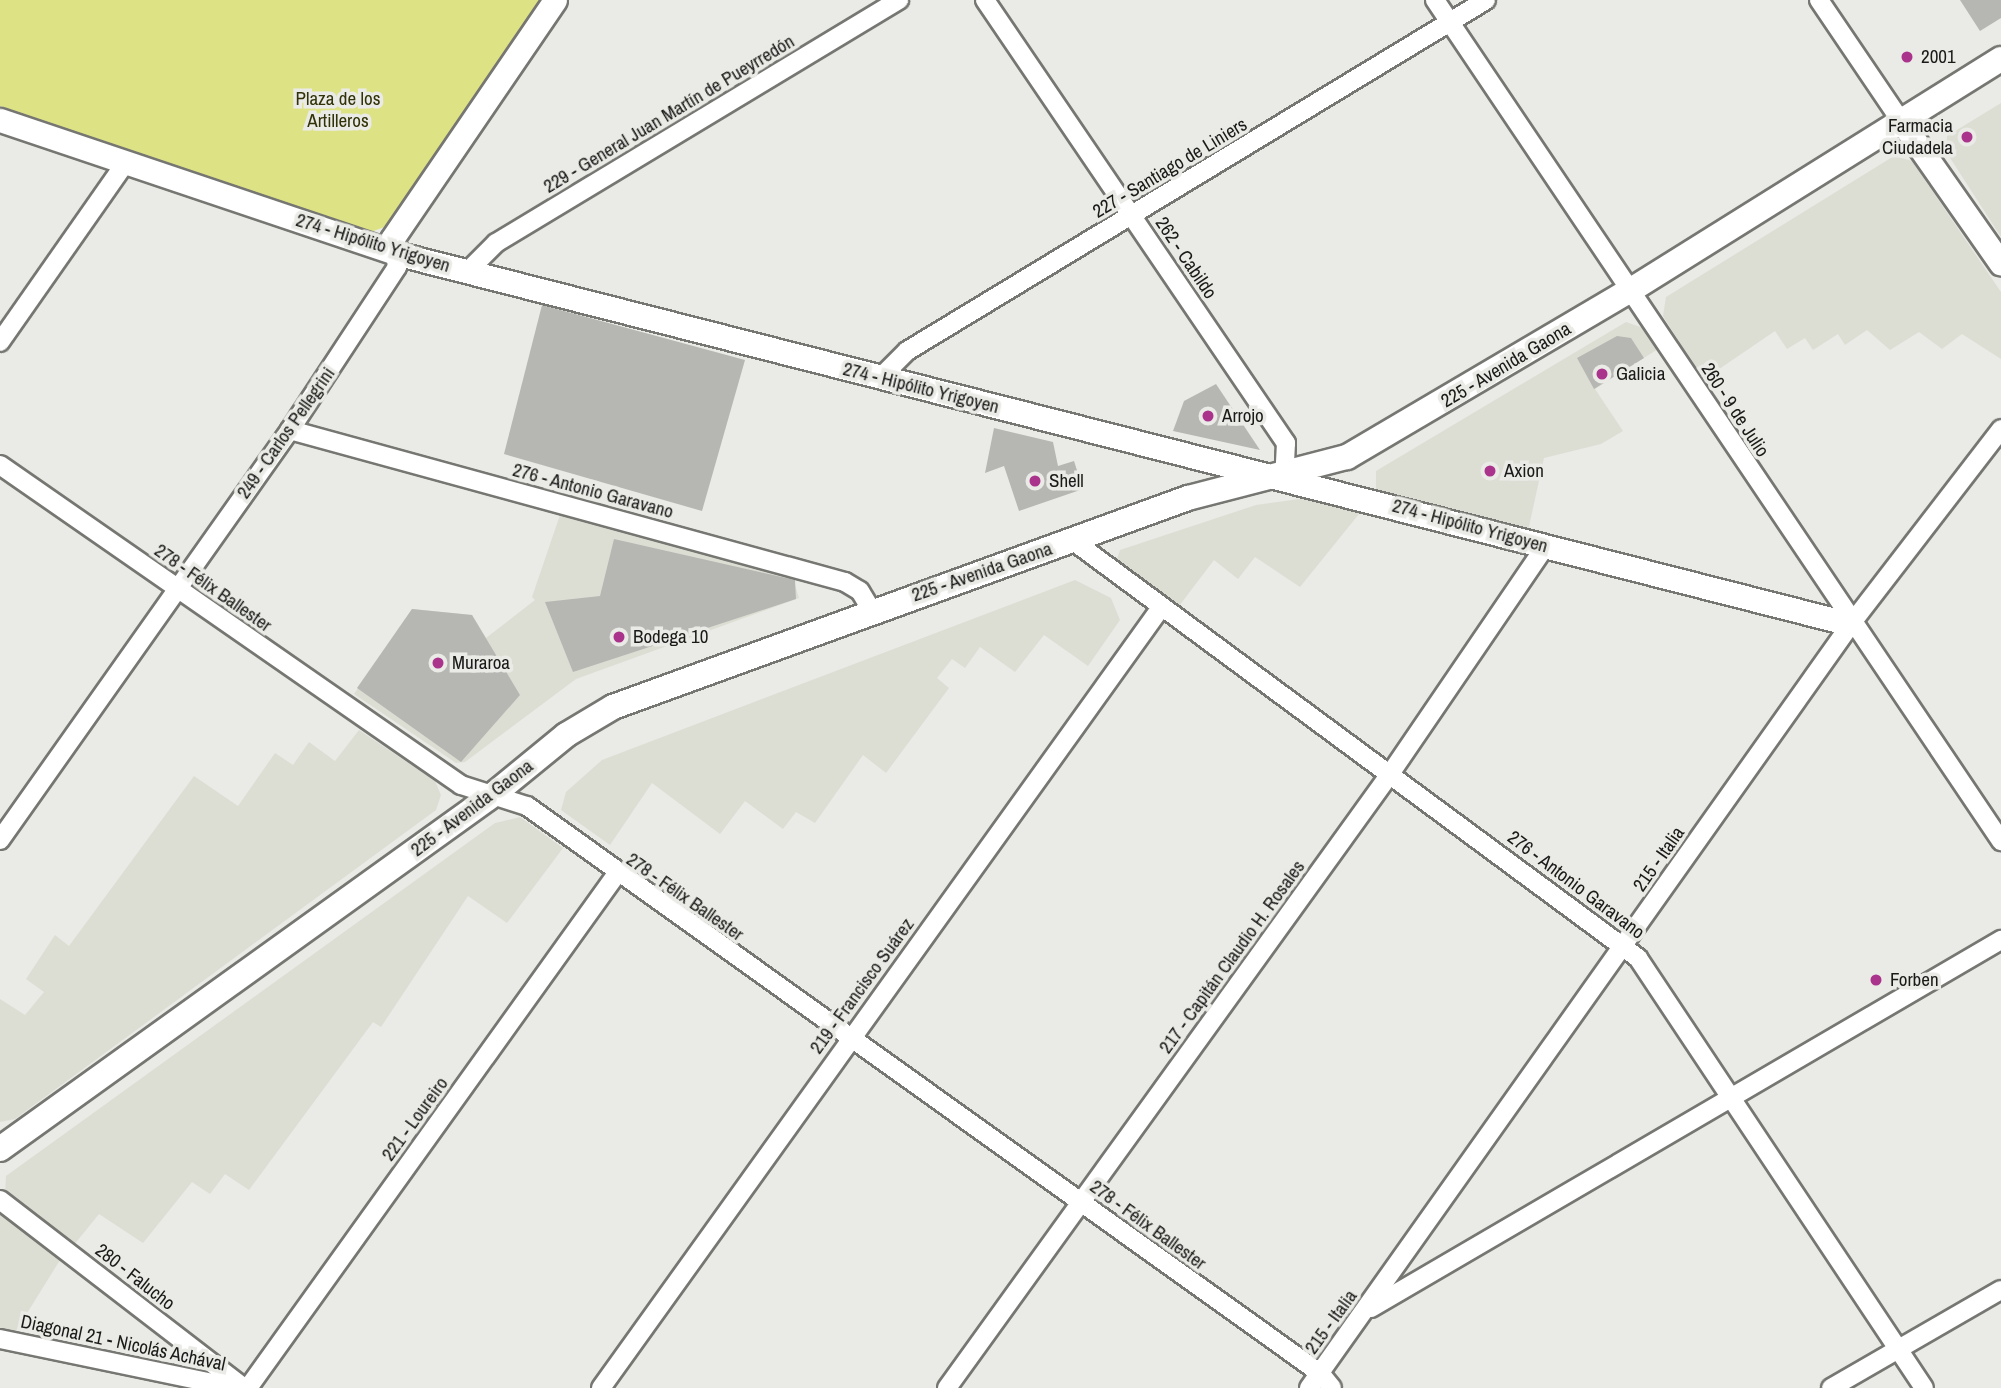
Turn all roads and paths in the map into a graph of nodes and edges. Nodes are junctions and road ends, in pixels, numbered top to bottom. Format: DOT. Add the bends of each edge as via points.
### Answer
graph roads {
  1 [pos="899,0"];
  2 [pos="985,0"];
  3 [pos="1435,0"];
  4 [pos="1486,0"];
  5 [pos="1819,0"];
  6 [pos="554,6"];
  7 [pos="1450,22"];
  8 [pos="2001,60"];
  9 [pos="0,120"];
  10 [pos="1901,121"];
  11 [pos="127,162"];
  12 [pos="1132,215"];
  13 [pos="395,253"];
  14 [pos="2001,264"];
  15 [pos="467,272"];
  16 [pos="1631,290"];
  17 [pos="0,342"];
  18 [pos="880,378"];
  19 [pos="2001,429"];
  20 [pos="290,430"];
  21 [pos="0,465"];
  22 [pos="1283,476"];
  23 [pos="1072,540"];
  24 [pos="1545,547"];
  25 [pos="176,587"];
  26 [pos="1160,609"];
  27 [pos="872,611"];
  28 [pos="1851,624"];
  29 [pos="1390,774"];
  30 [pos="494,794"];
  31 [pos="0,840"];
  32 [pos="2001,841"];
  33 [pos="616,875"];
  34 [pos="2001,940"];
  35 [pos="1624,945"];
  36 [pos="850,1039"];
  37 [pos="1729,1098"];
  38 [pos="0,1149"];
  39 [pos="0,1200"];
  40 [pos="1082,1203"];
  41 [pos="2001,1290"];
  42 [pos="1365,1312"];
  43 [pos="2,1341"];
  44 [pos="1898,1350"];
  45 [pos="1314,1380"];
  46 [pos="237,1388"];
  47 [pos="246,1388"];
  48 [pos="601,1388"];
  49 [pos="947,1388"];
  50 [pos="1332,1388"];
  51 [pos="1830,1388"];
  52 [pos="1924,1388"];
  1 -- 15 [label="street, 229 - General Juan Martín de Pueyrredón" via="496,243"];
  2 -- 12 [label="street, 262 - Cabildo"];
  3 -- 7 [label="street, 260 - 9 de Julio"];
  4 -- 7 [label="street, 227 - Santiago de Liniers"];
  5 -- 10 [label="street"];
  6 -- 13 [label="street, 249 - Carlos Pellegrini" via="392,239"];
  7 -- 12 [label="street, 227 - Santiago de Liniers"];
  7 -- 16 [label="street, 260 - 9 de Julio"];
  8 -- 10 [label="main road, 225 - Avenida Gaona"];
  9 -- 11 [label="street, 274 - Hipólito Yrigoyen"];
  10 -- 14 [label="street"];
  10 -- 16 [label="main road, 225 - Avenida Gaona"];
  11 -- 13 [label="street, 274 - Hipólito Yrigoyen"];
  11 -- 17 [label="street"];
  12 -- 18 [label="street, 227 - Santiago de Liniers" via="906,351"];
  12 -- 22 [label="street, 262 - Cabildo" via="1286,443"];
  13 -- 15 [label="street, 274 - Hipólito Yrigoyen"];
  13 -- 20 [label="street, 249 - Carlos Pellegrini" via="397,267"];
  15 -- 18 [label="street, 274 - Hipólito Yrigoyen"];
  16 -- 22 [label="main road, 225 - Avenida Gaona" via="1375,443 1347,457"];
  16 -- 28 [label="street, 260 - 9 de Julio"];
  18 -- 22 [label="street, 274 - Hipólito Yrigoyen"];
  19 -- 28 [label="street, 215 - Italia"];
  20 -- 25 [label="street, 249 - Carlos Pellegrini"];
  20 -- 27 [label="street, 276 - Antonio Garavano" via="845,582 860,591"];
  21 -- 25 [label="street, 278 - Félix Ballester"];
  22 -- 23 [label="main road, 225 - Avenida Gaona" via="1188,498"];
  22 -- 24 [label="street, 274 - Hipólito Yrigoyen"];
  23 -- 26 [label="street, 276 - Antonio Garavano"];
  23 -- 27 [label="main road, 225 - Avenida Gaona"];
  24 -- 28 [label="street, 274 - Hipólito Yrigoyen"];
  24 -- 29 [label="street, 217 - Capitán Claudio H. Rosales"];
  25 -- 30 [label="street, 278 - Félix Ballester" via="461,785"];
  25 -- 31 [label="street, 249 - Carlos Pellegrini"];
  26 -- 29 [label="street, 276 - Antonio Garavano"];
  26 -- 36 [label="street, 219 - Francisco Suárez"];
  27 -- 30 [label="main road, 225 - Avenida Gaona" via="613,707 566,734"];
  28 -- 32 [label="street, 260 - 9 de Julio"];
  28 -- 35 [label="street, 215 - Italia"];
  29 -- 35 [label="street, 276 - Antonio Garavano"];
  29 -- 40 [label="street, 217 - Capitán Claudio H. Rosales"];
  30 -- 33 [label="street, 278 - Félix Ballester" via="527,806"];
  30 -- 38 [label="main road, 225 - Avenida Gaona"];
  33 -- 36 [label="street, 278 - Félix Ballester"];
  33 -- 47 [label="street, 221 - Loureiro"];
  34 -- 37 [label="street"];
  35 -- 37 [label="street, 276 - Antonio Garavano"];
  35 -- 42 [label="street, 215 - Italia"];
  36 -- 40 [label="street, 278 - Félix Ballester"];
  36 -- 48 [label="street, 219 - Francisco Suárez"];
  37 -- 42 [label="street"];
  37 -- 44 [label="street, 276 - Antonio Garavano"];
  39 -- 47 [label="street, 280 - Falucho"];
  40 -- 45 [label="street, 278 - Félix Ballester"];
  40 -- 49 [label="street, 217 - Capitán Claudio H. Rosales"];
  41 -- 44 [label="street"];
  42 -- 45 [label="street, 215 - Italia"];
  43 -- 46 [label="street, Diagonal 21 - Nicolás Achával"];
  44 -- 51 [label="street"];
  44 -- 52 [label="street, 276 - Antonio Garavano"];
  45 -- 50 [label="street, 278 - Félix Ballester"];
}
